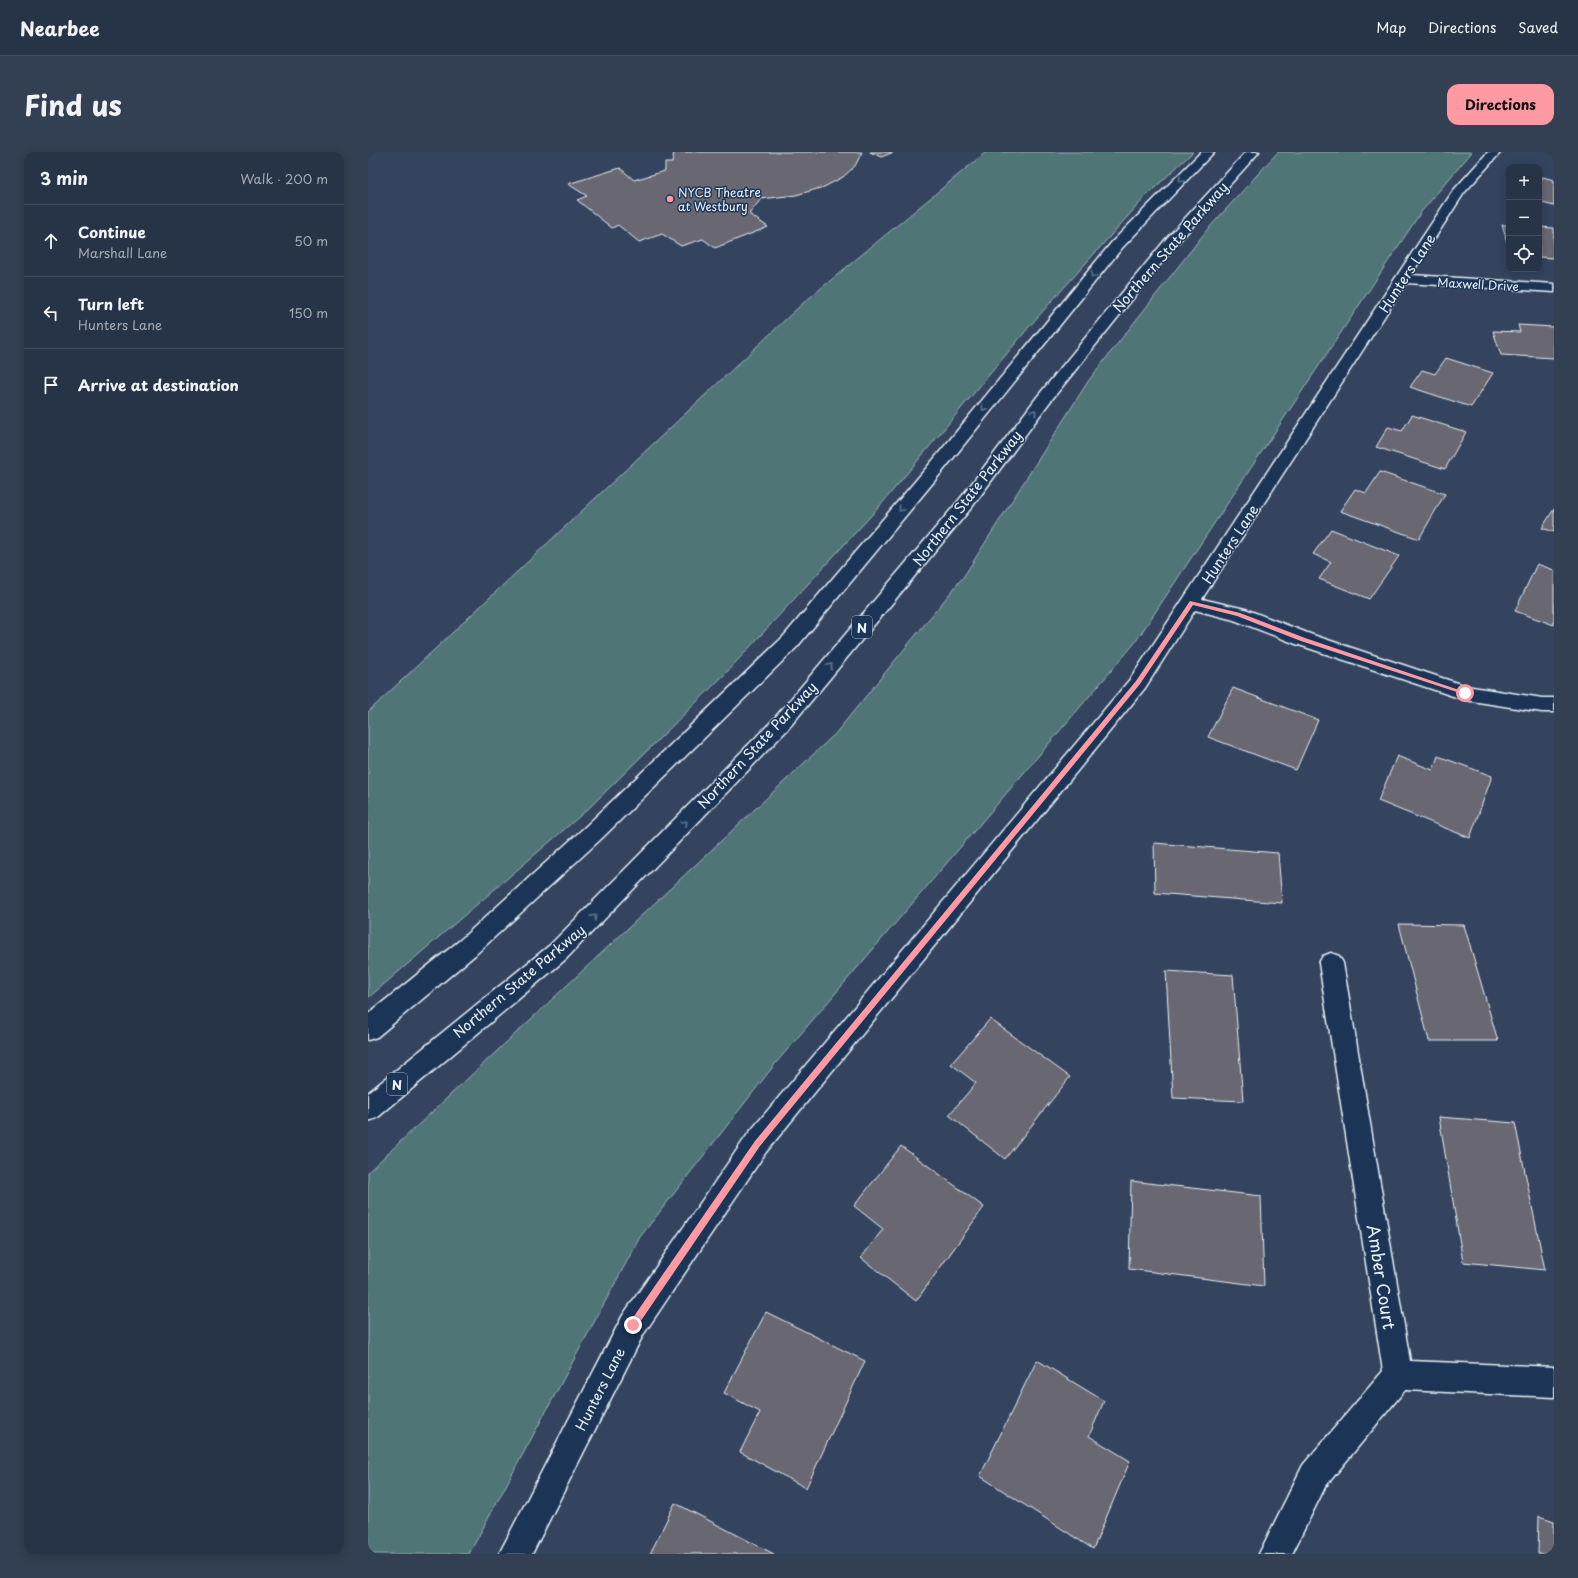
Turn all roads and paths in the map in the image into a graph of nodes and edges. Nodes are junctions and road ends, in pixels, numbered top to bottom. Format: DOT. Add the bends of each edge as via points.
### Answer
graph roads {
  1 [pos="1208,152"];
  2 [pos="1253,152"];
  3 [pos="1495,152"];
  4 [pos="1403,279"];
  5 [pos="1554,288"];
  6 [pos="1192,603"];
  7 [pos="1554,705"];
  8 [pos="1331,963"];
  9 [pos="368,1029"];
  10 [pos="368,1109"];
  11 [pos="1398,1375"];
  12 [pos="1554,1382"];
  13 [pos="515,1554"];
  14 [pos="1275,1554"];
  1 -- 9 [label="main road, one-way" via="1117,246 790,642 593,833 467,948"];
  10 -- 2 [label="main road, Northern State Parkway / N, one-way" via="558,952 780,725 966,503 1043,400 1171,242"];
  3 -- 4 [label="main road, Hunters Lane" via="1459,191"];
  4 -- 5 [label="main road, Maxwell Drive"];
  4 -- 6 [label="main road, Hunters Lane"];
  6 -- 7 [label="main road" via="1238,614 1303,639 1465,693"];
  6 -- 13 [label="main road, Hunters Lane" via="1138,683 757,1143 633,1325"];
  8 -- 11 [label="main road, Amber Court"];
  11 -- 12 [label="main road"];
  11 -- 14 [label="main road" via="1314,1476"];
}
